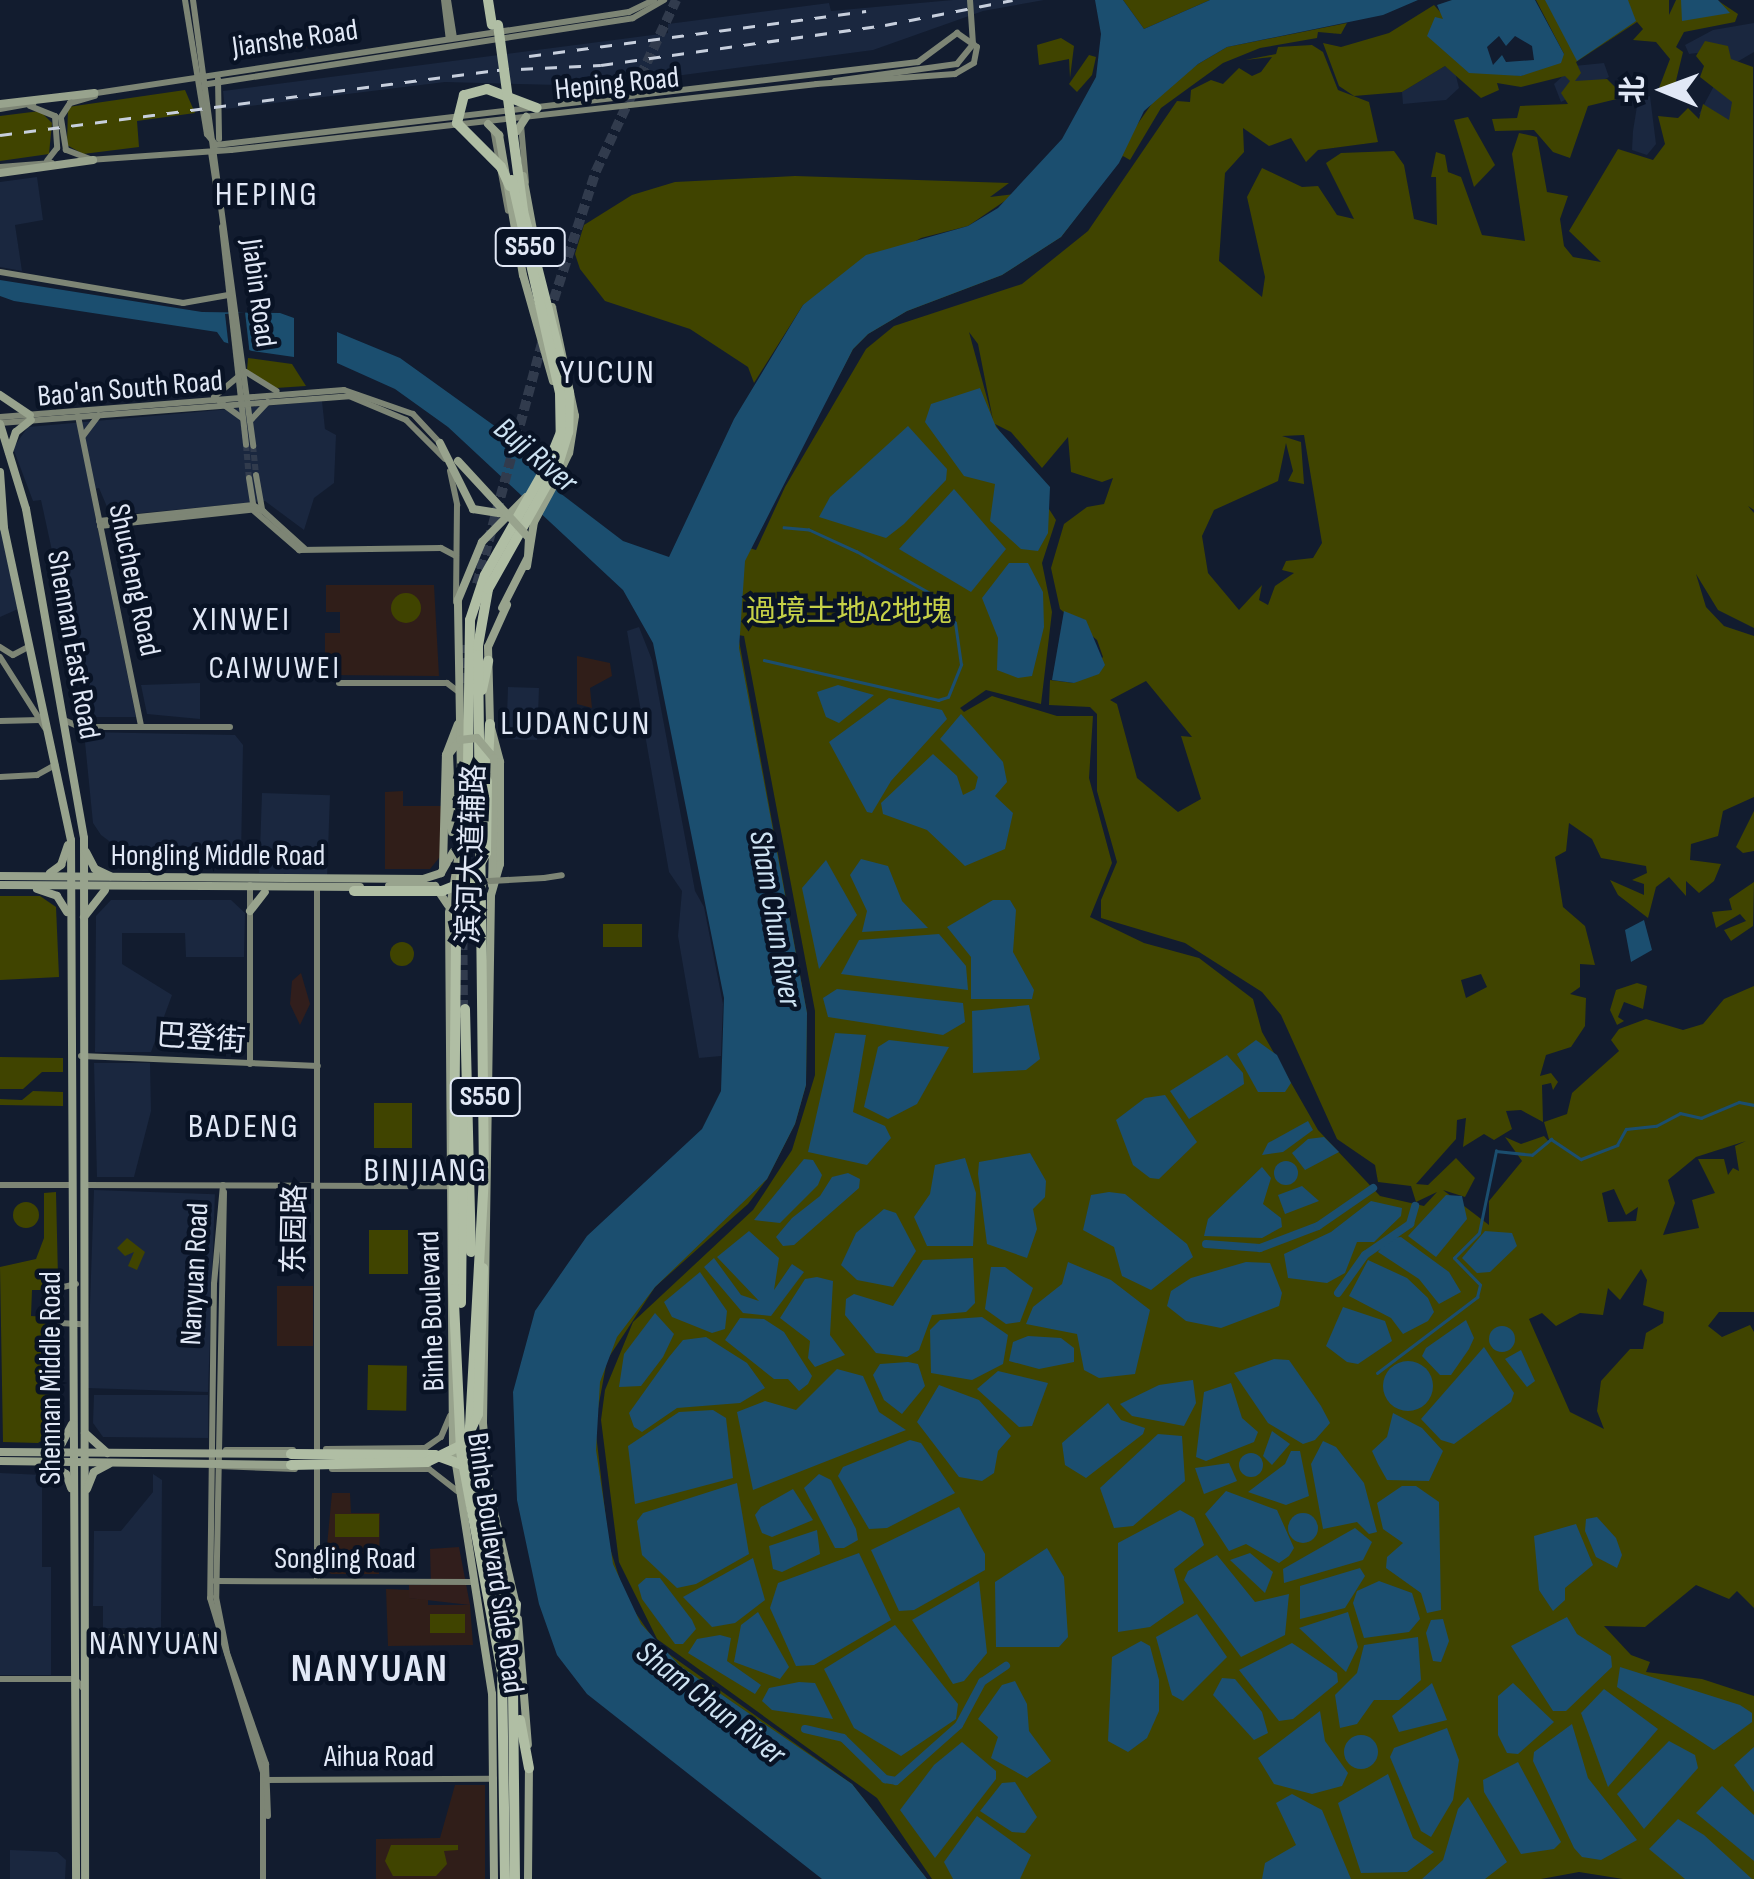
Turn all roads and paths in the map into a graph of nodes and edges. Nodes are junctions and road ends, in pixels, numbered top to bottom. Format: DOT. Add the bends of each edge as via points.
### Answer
graph roads {
  1 [pos="185,0"];
  2 [pos="193,0"];
  3 [pos="446,0"];
  4 [pos="491,0"];
  5 [pos="654,0"];
  6 [pos="664,0"];
  7 [pos="970,0"];
  8 [pos="451,39"];
  9 [pos="196,78"];
  10 [pos="211,81"];
  11 [pos="816,84"];
  12 [pos="110,90"];
  13 [pos="94,93"];
  14 [pos="23,105"];
  15 [pos="2,107"];
  16 [pos="537,108"];
  17 [pos="505,112"];
  18 [pos="526,117"];
  19 [pos="514,118"];
  20 [pos="483,123"];
  21 [pos="517,131"];
  22 [pos="518,142"];
  23 [pos="500,144"];
  24 [pos="215,149"];
  25 [pos="94,160"];
  26 [pos="41,163"];
  27 [pos="0,170"];
  28 [pos="523,176"];
  29 [pos="504,179"];
  30 [pos="526,188"];
  31 [pos="514,199"];
  32 [pos="508,212"];
  33 [pos="0,272"];
  34 [pos="228,295"];
  35 [pos="234,312"];
  36 [pos="243,373"];
  37 [pos="288,392"];
  38 [pos="0,395"];
  39 [pos="244,398"];
  40 [pos="273,399"];
  41 [pos="216,400"];
  42 [pos="102,414"];
  43 [pos="78,416"];
  44 [pos="562,416"];
  45 [pos="30,418"];
  46 [pos="55,418"];
  47 [pos="0,421"];
  48 [pos="247,421"];
  49 [pos="83,443"];
  50 [pos="440,443"];
  51 [pos="249,446"];
  52 [pos="554,463"];
  53 [pos="9,466"];
  54 [pos="0,472"];
  55 [pos="236,507"];
  56 [pos="258,508"];
  57 [pos="526,515"];
  58 [pos="100,523"];
  59 [pos="457,536"];
  60 [pos="441,548"];
  61 [pos="456,557"];
  62 [pos="456,615"];
  63 [pos="30,646"];
  64 [pos="0,647"];
  65 [pos="488,647"];
  66 [pos="20,654"];
  67 [pos="0,658"];
  68 [pos="488,661"];
  69 [pos="14,678"];
  70 [pos="339,683"];
  71 [pos="460,694"];
  72 [pos="460,715"];
  73 [pos="478,715"];
  74 [pos="41,720"];
  75 [pos="64,720"];
  76 [pos="0,721"];
  77 [pos="490,724"];
  78 [pos="141,727"];
  79 [pos="230,727"];
  80 [pos="53,742"];
  81 [pos="58,760"];
  82 [pos="487,766"];
  83 [pos="0,777"];
  84 [pos="70,829"];
  85 [pos="84,838"];
  86 [pos="453,852"];
  87 [pos="496,867"];
  88 [pos="562,875"];
  89 [pos="0,876"];
  90 [pos="71,876"];
  91 [pos="436,876"];
  92 [pos="124,879"];
  93 [pos="250,879"];
  94 [pos="22,881"];
  95 [pos="82,882"];
  96 [pos="466,884"];
  97 [pos="0,885"];
  98 [pos="70,886"];
  99 [pos="108,888"];
  100 [pos="231,890"];
  101 [pos="250,890"];
  102 [pos="270,890"];
  103 [pos="317,890"];
  104 [pos="452,890"];
  105 [pos="354,891"];
  106 [pos="250,911"];
  107 [pos="449,914"];
  108 [pos="70,920"];
  109 [pos="81,926"];
  110 [pos="466,1010"];
  111 [pos="454,1050"];
  112 [pos="82,1056"];
  113 [pos="250,1064"];
  114 [pos="318,1066"];
  115 [pos="448,1078"];
  116 [pos="463,1109"];
  117 [pos="448,1142"];
  118 [pos="454,1171"];
  119 [pos="484,1176"];
  120 [pos="0,1185"];
  121 [pos="78,1185"];
  122 [pos="223,1186"];
  123 [pos="318,1186"];
  124 [pos="448,1186"];
  125 [pos="77,1284"];
  126 [pos="77,1324"];
  127 [pos="470,1358"];
  128 [pos="458,1373"];
  129 [pos="452,1406"];
  130 [pos="75,1415"];
  131 [pos="84,1425"];
  132 [pos="318,1449"];
  133 [pos="419,1449"];
  134 [pos="0,1452"];
  135 [pos="43,1456"];
  136 [pos="79,1457"];
  137 [pos="112,1458"];
  138 [pos="215,1458"];
  139 [pos="291,1459"];
  140 [pos="0,1462"];
  141 [pos="317,1469"];
  142 [pos="421,1469"];
  143 [pos="457,1491"];
  144 [pos="79,1500"];
  145 [pos="215,1581"];
  146 [pos="317,1581"];
  147 [pos="476,1582"];
  148 [pos="512,1602"];
  149 [pos="481,1608"];
  150 [pos="84,1637"];
  151 [pos="220,1637"];
  152 [pos="508,1677"];
  153 [pos="75,1680"];
  154 [pos="0,1681"];
  155 [pos="84,1690"];
  156 [pos="75,1697"];
  157 [pos="529,1768"];
  158 [pos="266,1780"];
  159 [pos="494,1780"];
  160 [pos="76,1879"];
  161 [pos="85,1879"];
  162 [pos="265,1879"];
  163 [pos="494,1879"];
  164 [pos="505,1879"];
  165 [pos="515,1879"];
  166 [pos="528,1879"];
  1 -- 9 [label="main road, Jiabin Road"];
  2 -- 10 [label="main road, Jiabin Road"];
  3 -- 8 [label="main road"];
  4 -- 31 [label="highway, S550, bridge"];
  4 -- 52 [label="highway, S550, bridge" via="522,211 569,394 568,432"];
  5 -- 8 [label="main road, Jianshe Road" via="629,12"];
  6 -- 10 [label="main road, Jianshe Road" via="633,18"];
  7 -- 11 [label="main road, Heping Road, bridge" via="969,53 957,64"];
  8 -- 10 [label="main road, Jianshe Road"];
  9 -- 10 [label="main road, Jianshe Road"];
  9 -- 12 [label="main road, Jianshe Road"];
  9 -- 24 [label="main road, Jiabin Road"];
  10 -- 24 [label="main road, Jiabin Road"];
  11 -- 16 [label="main road, Heping Road" via="956,74 974,63 977,48 970,36 954,33 925,60"];
  11 -- 18 [label="main road, Heping Road"];
  12 -- 13 [label="main road, Jianshe Road"];
  12 -- 25 [label="main road" via="62,112 66,150"];
  13 -- 14 [label="main road, Jianshe Road"];
  13 -- 15 [label="main road"];
  14 -- 15 [label="main road, Jianshe Road"];
  14 -- 26 [label="main road" via="55,116 57,148"];
  16 -- 17 [label="main road, Heping Road"];
  16 -- 31 [label="highway, bridge" via="487,89 464,95 457,123 504,171"];
  17 -- 19 [label="main road"];
  17 -- 24 [label="main road, Heping Road"];
  18 -- 19 [label="main road, Heping Road"];
  18 -- 21 [label="main road"];
  18 -- 30 [label="main road" via="520,126"];
  19 -- 20 [label="main road, Heping Road"];
  19 -- 21 [label="main road, 滨河大道辅路"];
  20 -- 23 [label="main road"];
  20 -- 24 [label="main road, Heping Road"];
  20 -- 32 [label="main road"];
  21 -- 22 [label="main road, 滨河大道辅路"];
  22 -- 23 [label="main road" via="508,134"];
  22 -- 28 [label="main road, 滨河大道辅路"];
  23 -- 29 [label="main road"];
  24 -- 25 [label="main road, Heping Road"];
  24 -- 34 [label="main road, Jiabin Road"];
  24 -- 35 [label="main road, Jiabin Road"];
  25 -- 26 [label="main road, Heping Road"];
  25 -- 27 [label="main road"];
  26 -- 27 [label="main road, Heping Road"];
  28 -- 29 [label="main road" via="515,186"];
  28 -- 30 [label="main road, 滨河大道辅路"];
  29 -- 32 [label="main road"];
  30 -- 57 [label="main road, 滨河大道辅路, bridge" via="574,392 571,445 556,483"];
  31 -- 44 [label="highway, S550, bridge"];
  32 -- 44 [label="main road, bridge"];
  33 -- 34 [label="main road" via="183,303"];
  34 -- 35 [label="main road, Jiabin Road"];
  35 -- 36 [label="main road, Jiabin Road"];
  36 -- 37 [label="main road"];
  36 -- 39 [label="main road, Jiabin Road"];
  36 -- 41 [label="main road"];
  37 -- 39 [label="main road, Bao'an South Road"];
  37 -- 50 [label="main road, Bao'an South Road" via="367,395 413,414"];
  38 -- 45 [label="main road"];
  39 -- 40 [label="main road, Bao'an South Road"];
  39 -- 41 [label="main road, Bao'an South Road"];
  39 -- 48 [label="main road, Jiabin Road"];
  40 -- 48 [label="main road"];
  40 -- 59 [label="main road, Bao'an South Road" via="349,396 412,424 448,464"];
  41 -- 42 [label="main road, Bao'an South Road"];
  41 -- 45 [label="main road, Bao'an South Road"];
  41 -- 48 [label="main road"];
  42 -- 43 [label="main road, Bao'an South Road"];
  42 -- 49 [label="main road" via="89,423"];
  43 -- 46 [label="main road, Bao'an South Road"];
  43 -- 49 [label="main road, Shucheng Road"];
  44 -- 52 [label="highway, S550, bridge"];
  45 -- 46 [label="main road, Bao'an South Road"];
  45 -- 47 [label="main road, Bao'an South Road"];
  45 -- 53 [label="main road" via="11,441"];
  46 -- 49 [label="main road" via="74,428"];
  47 -- 53 [label="main road, Shennan East Road"];
  48 -- 51 [label="main road, Jiabin Road"];
  49 -- 58 [label="main road, Shucheng Road"];
  50 -- 57 [label="main road" via="475,511"];
  50 -- 65 [label="main road, bridge" via="529,538 528,557"];
  52 -- 57 [label="highway, S550"];
  52 -- 57 [label="highway, S550" via="532,491"];
  53 -- 75 [label="main road, Shennan East Road" via="26,509"];
  54 -- 63 [label="main road, Shennan East Road" via="4,528"];
  55 -- 56 [label="main road"];
  55 -- 56 [label="main road" via="247,499 251,479"];
  55 -- 58 [label="main road"];
  56 -- 58 [label="main road"];
  56 -- 60 [label="main road" via="302,549"];
  57 -- 62 [label="main road, 滨河大道辅路" via="476,551"];
  57 -- 65 [label="main road, 滨河大道辅路" via="533,555"];
  57 -- 73 [label="highway, Binhe Boulevard / S550" via="482,610"];
  57 -- 111 [label="highway, Binhe Boulevard / S550" via="485,575 470,620"];
  58 -- 78 [label="main road, Shucheng Road"];
  59 -- 60 [label="main road"];
  59 -- 61 [label="main road, Bao'an South Road"];
  60 -- 61 [label="main road"];
  61 -- 62 [label="main road, Bao'an South Road"];
  62 -- 71 [label="main road, 滨河大道辅路"];
  63 -- 66 [label="main road"];
  63 -- 80 [label="main road, Shennan East Road"];
  64 -- 66 [label="main road"];
  65 -- 68 [label="main road, 滨河大道辅路"];
  66 -- 69 [label="main road"];
  67 -- 69 [label="main road"];
  68 -- 73 [label="highway"];
  68 -- 77 [label="main road, 滨河大道辅路"];
  69 -- 74 [label="main road"];
  70 -- 71 [label="main road" via="442,683"];
  71 -- 72 [label="main road, 滨河大道辅路"];
  72 -- 91 [label="main road, 滨河大道辅路" via="446,755 446,855"];
  72 -- 104 [label="main road, Binhe Boulevard Side Road" via="462,835"];
  73 -- 82 [label="highway"];
  73 -- 119 [label="highway, Binhe Boulevard / S550" via="477,850 486,930"];
  74 -- 76 [label="main road"];
  74 -- 80 [label="main road"];
  75 -- 78 [label="main road"];
  75 -- 85 [label="main road, Shennan East Road"];
  77 -- 82 [label="highway"];
  77 -- 87 [label="main road, 滨河大道辅路" via="500,762"];
  78 -- 79 [label="main road"];
  80 -- 81 [label="main road, Shennan East Road"];
  81 -- 83 [label="main road" via="31,776"];
  81 -- 84 [label="main road, Shennan East Road"];
  82 -- 96 [label="highway, bridge" via="485,859"];
  84 -- 90 [label="main road, Shennan East Road"];
  84 -- 94 [label="main road" via="58,869"];
  85 -- 92 [label="main road" via="92,866"];
  85 -- 95 [label="main road, Shennan East Road"];
  86 -- 87 [label="main road, bridge" via="450,754 460,740 477,738 494,758"];
  86 -- 91 [label="main road"];
  86 -- 104 [label="main road"];
  87 -- 148 [label="main road, Binhe Boulevard Side Road" via="483,1445"];
  88 -- 96 [label="main road, bridge"];
  89 -- 94 [label="main road, Hongling Middle Road"];
  90 -- 94 [label="main road, Hongling Middle Road"];
  90 -- 95 [label="main road, Hongling Middle Road"];
  90 -- 98 [label="main road, Shennan Middle Road"];
  91 -- 93 [label="main road, Hongling Middle Road"];
  92 -- 93 [label="main road, Hongling Middle Road"];
  92 -- 95 [label="main road, Hongling Middle Road"];
  93 -- 101 [label="main road"];
  94 -- 97 [label="main road, Hongling Middle Road"];
  94 -- 98 [label="main road, Hongling Middle Road"];
  94 -- 108 [label="main road" via="57,896"];
  95 -- 98 [label="main road, Hongling Middle Road"];
  95 -- 99 [label="main road"];
  95 -- 109 [label="main road, Shennan Middle Road"];
  96 -- 105 [label="highway, bridge" via="442,891"];
  98 -- 108 [label="main road, Shennan Middle Road"];
  99 -- 100 [label="main road"];
  99 -- 109 [label="main road" via="90,902"];
  100 -- 101 [label="main road"];
  100 -- 106 [label="main road"];
  101 -- 102 [label="main road"];
  101 -- 106 [label="main road"];
  102 -- 103 [label="main road"];
  102 -- 106 [label="main road"];
  103 -- 105 [label="main road"];
  103 -- 107 [label="main road" via="435,886 444,892"];
  103 -- 114 [label="main road, 东园路"];
  104 -- 107 [label="main road, Binhe Boulevard Side Road"];
  106 -- 113 [label="main road"];
  107 -- 115 [label="main road, Binhe Boulevard Side Road"];
  108 -- 121 [label="main road, Shennan Middle Road"];
  109 -- 112 [label="main road, Shennan Middle Road"];
  110 -- 127 [label="highway"];
  111 -- 115 [label="highway"];
  111 -- 118 [label="highway, Binhe Boulevard / S550"];
  112 -- 113 [label="main road, 巴登街"];
  112 -- 121 [label="main road, Shennan Middle Road"];
  113 -- 114 [label="main road, 巴登街"];
  114 -- 123 [label="main road, 东园路"];
  115 -- 117 [label="main road, Binhe Boulevard Side Road"];
  116 -- 128 [label="highway"];
  117 -- 118 [label="highway"];
  117 -- 124 [label="main road, Binhe Boulevard Side Road"];
  118 -- 128 [label="highway, Binhe Boulevard / S550"];
  119 -- 127 [label="highway, Binhe Boulevard / S550"];
  119 -- 139 [label="highway, bridge" via="478,1414 464,1444 427,1462"];
  120 -- 121 [label="main road"];
  121 -- 122 [label="main road"];
  121 -- 125 [label="main road, Shennan Middle Road"];
  122 -- 123 [label="main road"];
  122 -- 138 [label="main road, Nanyuan Road"];
  123 -- 124 [label="main road"];
  123 -- 132 [label="main road, 东园路"];
  124 -- 129 [label="main road, Binhe Boulevard Side Road"];
  125 -- 126 [label="main road, Shennan Middle Road"];
  125 -- 126 [label="main road" via="58,1288 50,1304 57,1320"];
  126 -- 130 [label="main road, Shennan Middle Road"];
  126 -- 131 [label="main road, Shennan Middle Road"];
  127 -- 152 [label="highway, Binhe Boulevard / S550" via="471,1468"];
  128 -- 152 [label="highway, Binhe Boulevard / S550" via="464,1488"];
  129 -- 133 [label="main road" via="441,1437"];
  129 -- 143 [label="main road, Binhe Boulevard Side Road"];
  130 -- 135 [label="main road" via="62,1443"];
  130 -- 136 [label="main road, Shennan Middle Road"];
  131 -- 136 [label="main road, Shennan Middle Road"];
  131 -- 137 [label="main road" via="90,1442"];
  132 -- 133 [label="main road"];
  132 -- 138 [label="main road"];
  133 -- 142 [label="main road" via="430,1457"];
  134 -- 135 [label="main road"];
  135 -- 136 [label="main road"];
  135 -- 140 [label="main road"];
  135 -- 144 [label="main road" via="66,1474"];
  136 -- 137 [label="main road"];
  136 -- 144 [label="main road, Shennan Middle Road"];
  137 -- 138 [label="main road"];
  137 -- 144 [label="main road" via="94,1472"];
  138 -- 139 [label="main road"];
  138 -- 141 [label="main road"];
  138 -- 145 [label="main road, Nanyuan Road"];
  138 -- 151 [label="main road, Nanyuan Road" via="209,1585"];
  139 -- 148 [label="highway, bridge" via="435,1455 465,1466 484,1494"];
  141 -- 142 [label="main road"];
  141 -- 146 [label="main road"];
  142 -- 143 [label="main road" via="440,1474"];
  143 -- 147 [label="main road, Binhe Boulevard Side Road"];
  144 -- 150 [label="main road, Shennan Middle Road"];
  144 -- 153 [label="main road, Shennan Middle Road"];
  145 -- 146 [label="main road, Songling Road"];
  145 -- 151 [label="main road, Nanyuan Road"];
  146 -- 147 [label="main road, Songling Road"];
  147 -- 149 [label="main road, Binhe Boulevard Side Road"];
  148 -- 152 [label="highway"];
  148 -- 157 [label="main road, Binhe Boulevard Side Road"];
  149 -- 152 [label="highway"];
  149 -- 159 [label="main road, Binhe Boulevard Side Road"];
  150 -- 151 [label="main road"];
  150 -- 155 [label="main road, Shennan Middle Road"];
  151 -- 158 [label="main road, Nanyuan Road"];
  152 -- 157 [label="highway"];
  152 -- 164 [label="highway, Binhe Boulevard / S550"];
  152 -- 165 [label="highway, Binhe Boulevard / S550"];
  153 -- 154 [label="main road"];
  153 -- 155 [label="main road"];
  153 -- 156 [label="main road, Shennan Middle Road"];
  154 -- 156 [label="main road" via="66,1683"];
  155 -- 161 [label="main road, Shennan Middle Road"];
  156 -- 160 [label="main road, Shennan Middle Road"];
  157 -- 166 [label="main road, Binhe Boulevard Side Road"];
  158 -- 159 [label="main road, Aihua Road"];
  158 -- 162 [label="main road, Nanyuan Road"];
  159 -- 163 [label="main road, Binhe Boulevard Side Road"];
}
